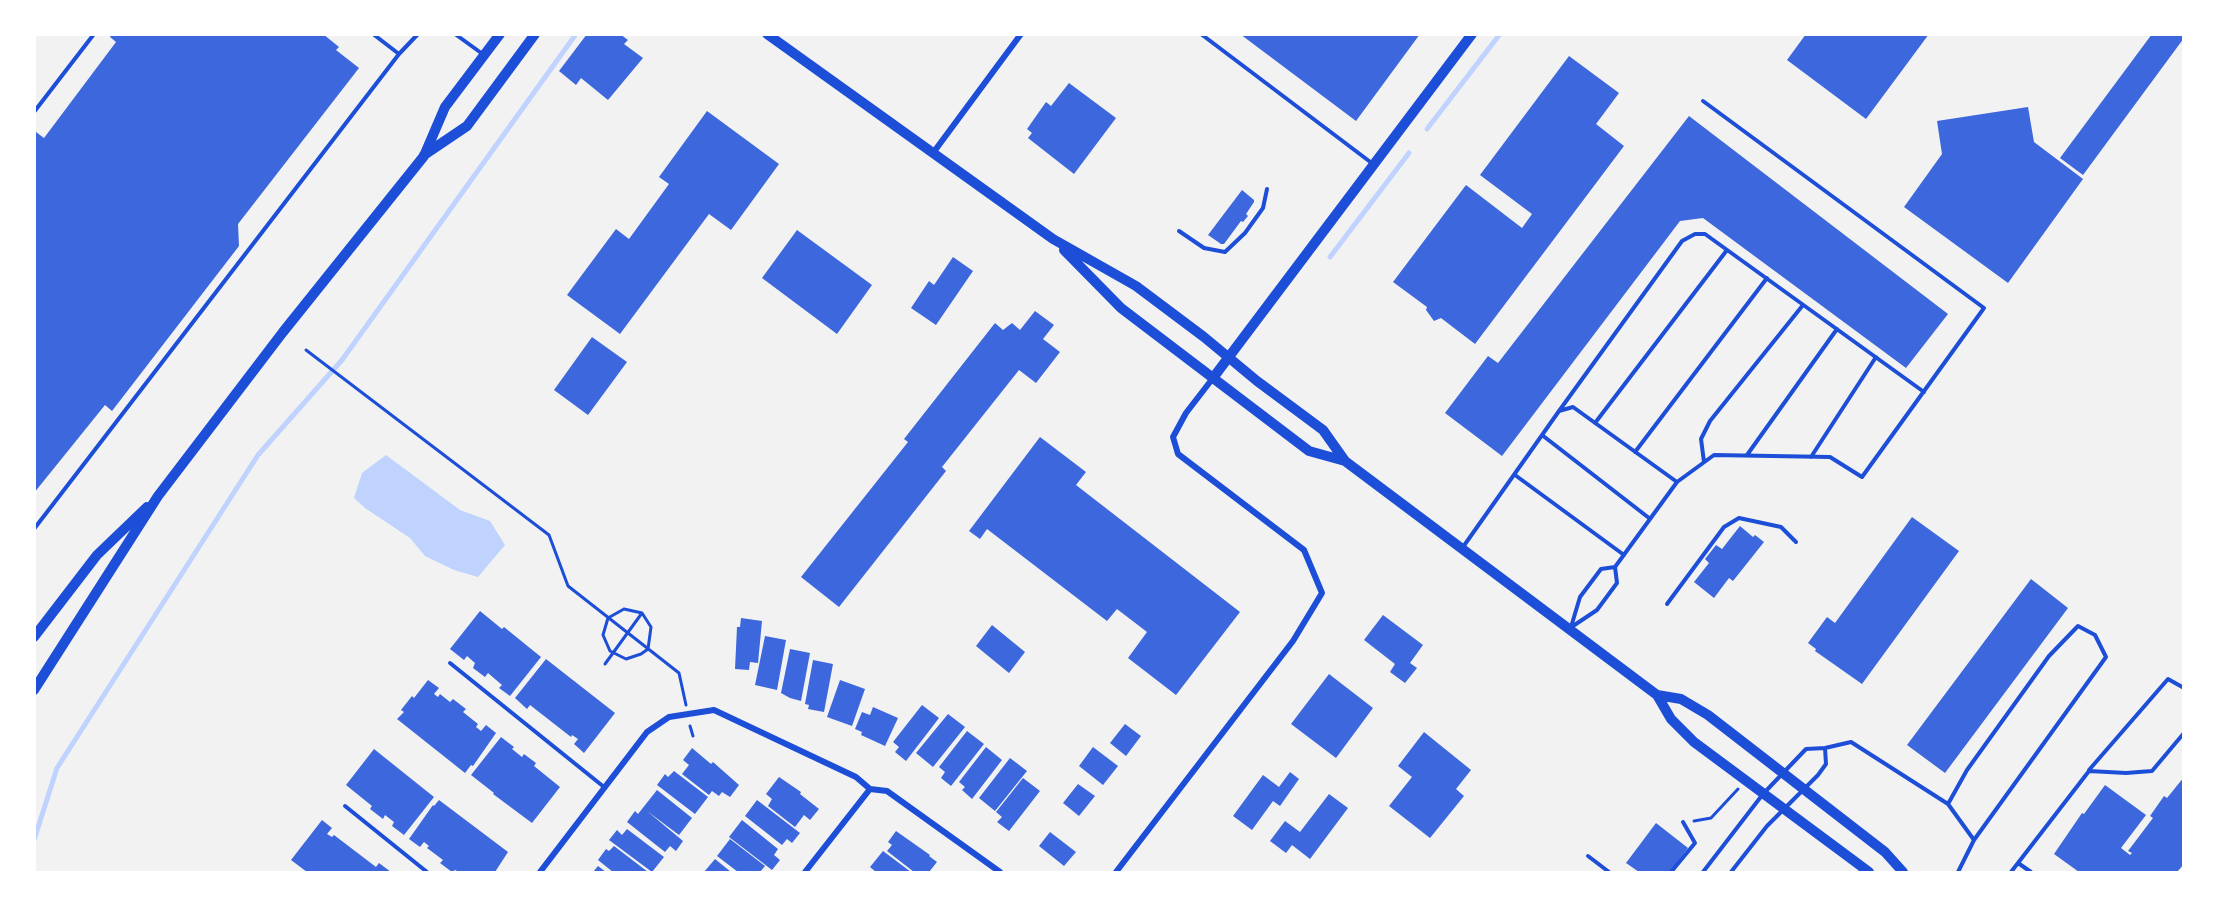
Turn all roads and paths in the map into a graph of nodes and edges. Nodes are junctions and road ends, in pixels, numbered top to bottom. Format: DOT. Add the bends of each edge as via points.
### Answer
graph roads {
  1 [pos="94,34"];
  2 [pos="373,34"];
  3 [pos="418,34"];
  4 [pos="455,34"];
  5 [pos="500,34"];
  6 [pos="535,34"];
  7 [pos="767,34"];
  8 [pos="1021,34"];
  9 [pos="1201,34"];
  10 [pos="1472,34"];
  11 [pos="399,54"];
  12 [pos="484,55"];
  13 [pos="1703,101"];
  14 [pos="34,112"];
  15 [pos="933,153"];
  16 [pos="424,156"];
  17 [pos="1374,165"];
  18 [pos="1267,189"];
  19 [pos="1179,231"];
  20 [pos="1053,239"];
  21 [pos="1727,250"];
  22 [pos="1767,278"];
  23 [pos="1803,305"];
  24 [pos="1837,329"];
  25 [pos="306,350"];
  26 [pos="1228,357"];
  27 [pos="1876,357"];
  28 [pos="1213,378"];
  29 [pos="1924,392"];
  30 [pos="1559,411"];
  31 [pos="1595,423"];
  32 [pos="1542,435"];
  33 [pos="1635,452"];
  34 [pos="1747,455"];
  35 [pos="1810,457"];
  36 [pos="1345,461"];
  37 [pos="1704,462"];
  38 [pos="1515,475"];
  39 [pos="1677,482"];
  40 [pos="159,496"];
  41 [pos="1649,518"];
  42 [pos="34,529"];
  43 [pos="1796,542"];
  44 [pos="1463,547"];
  45 [pos="1624,555"];
  46 [pos="1615,567"];
  47 [pos="1667,604"];
  48 [pos="642,613"];
  49 [pos="608,618"];
  50 [pos="1570,628"];
  51 [pos="627,633"];
  52 [pos="34,637"];
  53 [pos="648,649"];
  54 [pos="614,653"];
  55 [pos="450,663"];
  56 [pos="605,664"];
  57 [pos="2184,688"];
  58 [pos="34,690"];
  59 [pos="1657,695"];
  60 [pos="687,714"];
  61 [pos="2184,733"];
  62 [pos="693,736"];
  63 [pos="1825,748"];
  64 [pos="2089,771"];
  65 [pos="1783,773"];
  66 [pos="605,788"];
  67 [pos="870,789"];
  68 [pos="1804,789"];
  69 [pos="1763,794"];
  70 [pos="1948,804"];
  71 [pos="345,806"];
  72 [pos="1784,810"];
  73 [pos="1683,822"];
  74 [pos="1974,840"];
  75 [pos="1588,856"];
  76 [pos="2018,863"];
  77 [pos="426,873"];
  78 [pos="540,873"];
  79 [pos="805,873"];
  80 [pos="1000,873"];
  81 [pos="1116,873"];
  82 [pos="1609,873"];
  83 [pos="1671,873"];
  84 [pos="1703,873"];
  85 [pos="1731,873"];
  86 [pos="1869,873"];
  87 [pos="1903,873"];
  88 [pos="1958,873"];
  89 [pos="2011,873"];
  90 [pos="2031,873"];
  1 -- 14 [label="lane"];
  2 -- 11 [label="lane"];
  3 -- 11 [label="lane"];
  4 -- 12 [label="lane"];
  5 -- 12 [label="main road"];
  6 -- 16 [label="main road" via="467,126"];
  7 -- 15 [label="main road"];
  8 -- 15 [label="street"];
  9 -- 17 [label="lane"];
  10 -- 17 [label="main road"];
  11 -- 42 [label="lane"];
  12 -- 16 [label="main road" via="445,106"];
  13 -- 29 [label="lane" via="1984,308"];
  15 -- 20 [label="main road"];
  16 -- 40 [label="main road" via="283,332"];
  17 -- 26 [label="main road"];
  18 -- 19 [label="lane" via="1263,208 1225,252 1204,248"];
  20 -- 26 [label="main road" via="1136,286"];
  20 -- 28 [label="main road" via="1121,308"];
  21 -- 22 [label="lane"];
  21 -- 30 [label="lane" via="1705,234 1695,234 1682,242"];
  21 -- 31 [label="lane"];
  22 -- 23 [label="lane"];
  22 -- 33 [label="lane"];
  23 -- 24 [label="lane"];
  23 -- 37 [label="lane" via="1710,421 1701,439"];
  24 -- 27 [label="lane"];
  24 -- 34 [label="lane"];
  25 -- 49 [label="path" via="549,535 568,586"];
  26 -- 28 [label="main road"];
  26 -- 36 [label="main road" via="1323,430"];
  27 -- 29 [label="lane"];
  27 -- 35 [label="lane"];
  28 -- 36 [label="main road" via="1309,451"];
  28 -- 81 [label="street" via="1173,437 1178,454 1304,550 1322,593 1293,640"];
  29 -- 35 [label="lane" via="1862,477 1830,457"];
  30 -- 31 [label="lane" via="1573,407"];
  30 -- 32 [label="lane"];
  31 -- 33 [label="lane"];
  32 -- 38 [label="lane"];
  32 -- 41 [label="lane"];
  33 -- 39 [label="lane"];
  34 -- 35 [label="lane"];
  34 -- 37 [label="lane" via="1714,455"];
  36 -- 44 [label="main road"];
  37 -- 39 [label="lane"];
  38 -- 44 [label="lane"];
  38 -- 45 [label="lane"];
  39 -- 41 [label="lane"];
  40 -- 52 [label="main road" via="97,555"];
  40 -- 58 [label="main road"];
  41 -- 45 [label="lane"];
  43 -- 47 [label="lane" via="1781,527 1739,518 1724,527"];
  44 -- 50 [label="main road"];
  45 -- 46 [label="lane"];
  46 -- 50 [label="lane" via="1601,569 1580,597"];
  46 -- 50 [label="lane" via="1617,583 1597,610"];
  48 -- 49 [label="path" via="624,609"];
  48 -- 51 [label="path"];
  48 -- 53 [label="path" via="651,627"];
  49 -- 51 [label="path"];
  49 -- 54 [label="path" via="603,635"];
  50 -- 59 [label="main road"];
  51 -- 53 [label="path"];
  51 -- 54 [label="path"];
  53 -- 54 [label="path" via="626,659"];
  53 -- 60 [label="path" via="679,673"];
  54 -- 56 [label="path"];
  55 -- 66 [label="lane"];
  57 -- 64 [label="lane" via="2168,679"];
  59 -- 65 [label="main road" via="1681,699 1708,715"];
  59 -- 69 [label="main road" via="1671,719 1694,742"];
  60 -- 62 [label="path"];
  60 -- 66 [label="street" via="669,717 647,732"];
  60 -- 67 [label="street" via="714,710 856,777"];
  61 -- 64 [label="lane" via="2152,771"];
  63 -- 65 [label="lane" via="1806,749"];
  63 -- 68 [label="lane" via="1826,764"];
  63 -- 70 [label="lane" via="1851,742"];
  64 -- 76 [label="lane"];
  65 -- 68 [label="main road"];
  65 -- 69 [label="lane"];
  66 -- 78 [label="street"];
  67 -- 79 [label="street"];
  67 -- 80 [label="street" via="887,791"];
  68 -- 72 [label="lane"];
  68 -- 87 [label="main road" via="1885,852"];
  69 -- 72 [label="main road"];
  69 -- 84 [label="lane"];
  70 -- 74 [label="lane"];
  70 -- 74 [label="lane" via="1967,770 2049,656 2079,626 2095,635 2106,657"];
  71 -- 77 [label="lane"];
  72 -- 85 [label="lane"];
  72 -- 86 [label="main road"];
  73 -- 83 [label="lane" via="1695,843"];
  74 -- 88 [label="lane"];
  75 -- 82 [label="lane"];
  76 -- 89 [label="lane"];
  76 -- 90 [label="lane"];
}
